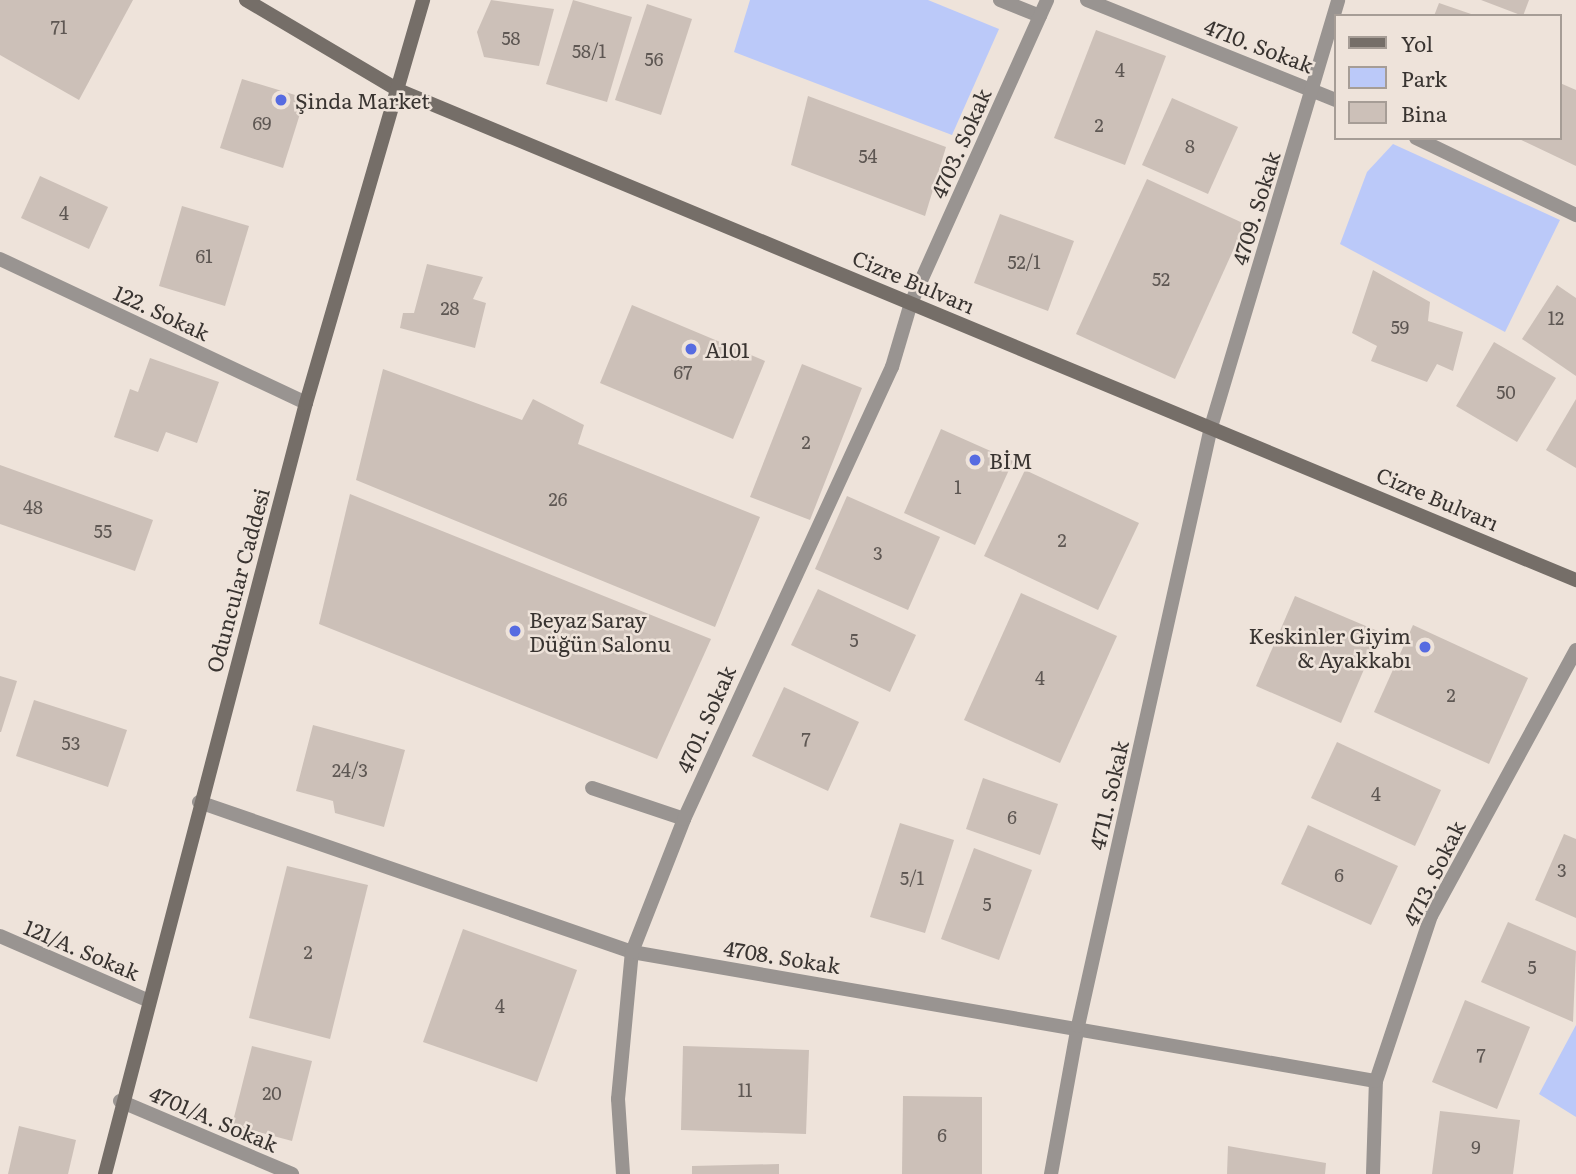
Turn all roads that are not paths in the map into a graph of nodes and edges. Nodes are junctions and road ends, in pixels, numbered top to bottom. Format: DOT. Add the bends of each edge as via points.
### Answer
graph roads {
  1 [pos="247,0"];
  2 [pos="423,0"];
  3 [pos="1000,0"];
  4 [pos="1047,0"];
  5 [pos="1087,0"];
  6 [pos="1338,0"];
  7 [pos="1040,16"];
  8 [pos="1312,88"];
  9 [pos="398,90"];
  10 [pos="1334,99"];
  11 [pos="1420,140"];
  12 [pos="1576,215"];
  13 [pos="1,262"];
  14 [pos="911,303"];
  15 [pos="306,403"];
  16 [pos="1211,427"];
  17 [pos="1576,580"];
  18 [pos="1576,650"];
  19 [pos="592,788"];
  20 [pos="199,802"];
  21 [pos="684,818"];
  22 [pos="0,936"];
  23 [pos="632,952"];
  24 [pos="147,1000"];
  25 [pos="1078,1026"];
  26 [pos="1376,1082"];
  27 [pos="120,1101"];
  28 [pos="105,1174"];
  29 [pos="292,1174"];
  30 [pos="623,1174"];
  31 [pos="1051,1174"];
  32 [pos="1373,1174"];
  1 -- 9 [label="main road, Cizre Bulvarı"];
  2 -- 9 [label="main road, Oduncular Caddesi"];
  3 -- 7 [label="street"];
  4 -- 7 [label="street, 4703. Sokak"];
  5 -- 8 [label="street, 4710. Sokak"];
  6 -- 8 [label="street, 4709. Sokak"];
  7 -- 14 [label="street, 4703. Sokak"];
  8 -- 10 [label="street, 4710. Sokak"];
  8 -- 16 [label="street, 4709. Sokak"];
  9 -- 14 [label="main road, Cizre Bulvarı"];
  9 -- 15 [label="main road, Oduncular Caddesi"];
  11 -- 12 [label="street"];
  13 -- 15 [label="street, 122. Sokak"];
  14 -- 16 [label="main road, Cizre Bulvarı"];
  14 -- 21 [label="street, 4701. Sokak" via="892,367"];
  15 -- 20 [label="main road, Oduncular Caddesi"];
  16 -- 17 [label="main road, Cizre Bulvarı"];
  16 -- 25 [label="street, 4711. Sokak"];
  18 -- 26 [label="street, 4713. Sokak" via="1431,916"];
  19 -- 21 [label="street"];
  20 -- 23 [label="street, 4708. Sokak"];
  20 -- 24 [label="main road, Oduncular Caddesi"];
  21 -- 23 [label="street, 4701. Sokak"];
  22 -- 24 [label="street, 121/A. Sokak"];
  23 -- 25 [label="street, 4708. Sokak"];
  23 -- 30 [label="street, 4701. Sokak" via="618,1099"];
  24 -- 27 [label="main road, Oduncular Caddesi"];
  25 -- 26 [label="street, 4708. Sokak"];
  25 -- 31 [label="street, 4711. Sokak"];
  26 -- 32 [label="street, 4713. Sokak"];
  27 -- 28 [label="main road, Oduncular Caddesi"];
  27 -- 29 [label="street, 4701/A. Sokak"];
}
